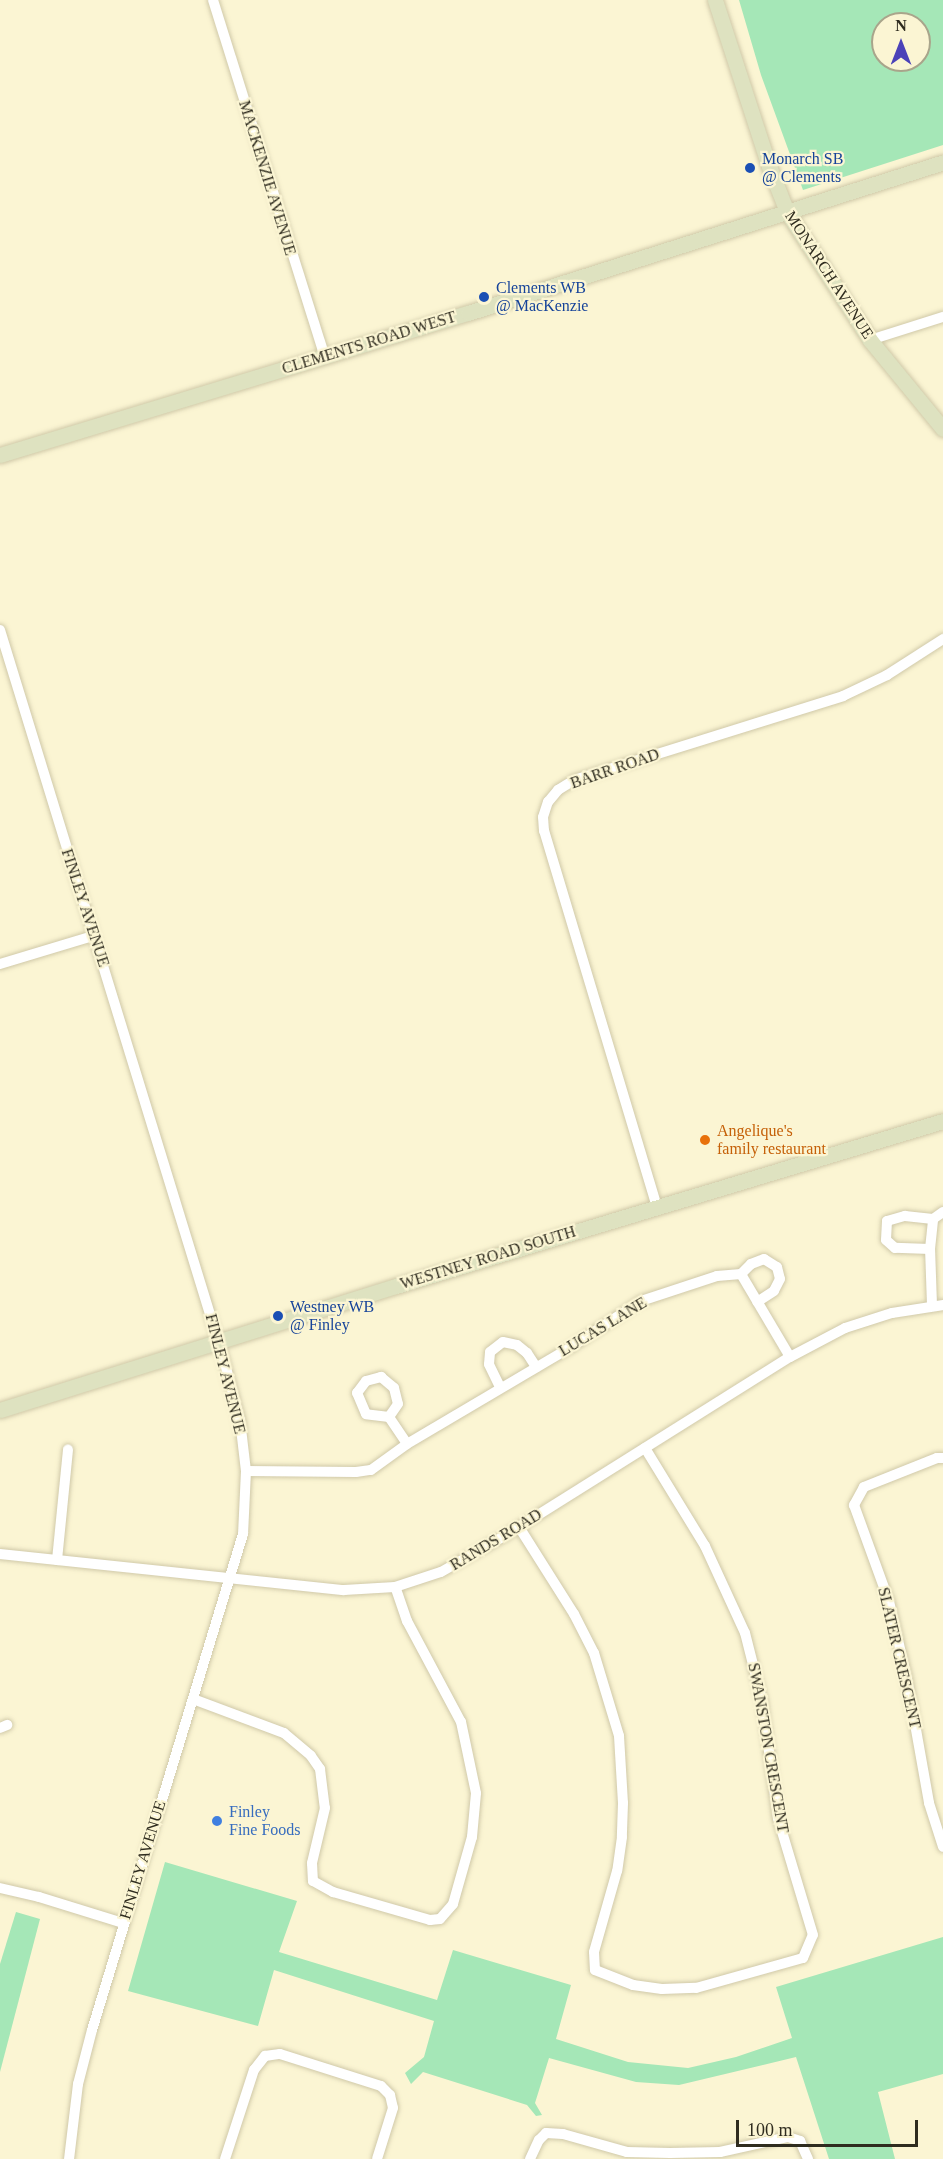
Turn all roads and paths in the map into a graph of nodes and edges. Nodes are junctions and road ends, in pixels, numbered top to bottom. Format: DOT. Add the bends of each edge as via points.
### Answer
graph roads {
  1 [pos="213,0"];
  2 [pos="715,0"];
  3 [pos="943,162"];
  4 [pos="787,212"];
  5 [pos="943,317"];
  6 [pos="870,340"];
  7 [pos="324,355"];
  8 [pos="943,429"];
  9 [pos="0,455"];
  10 [pos="0,630"];
  11 [pos="943,639"];
  12 [pos="93,936"];
  13 [pos="0,964"];
  14 [pos="943,1121"];
  15 [pos="657,1208"];
  16 [pos="943,1212"];
  17 [pos="933,1219"];
  18 [pos="930,1249"];
  19 [pos="741,1274"];
  20 [pos="757,1302"];
  21 [pos="938,1305"];
  22 [pos="218,1341"];
  23 [pos="790,1357"];
  24 [pos="536,1367"];
  25 [pos="500,1387"];
  26 [pos="0,1410"];
  27 [pos="389,1417"];
  28 [pos="407,1444"];
  29 [pos="645,1448"];
  30 [pos="68,1450"];
  31 [pos="943,1458"];
  32 [pos="246,1471"];
  33 [pos="519,1527"];
  34 [pos="0,1554"];
  35 [pos="57,1560"];
  36 [pos="229,1578"];
  37 [pos="395,1587"];
  38 [pos="193,1699"];
  39 [pos="943,1847"];
  40 [pos="0,1888"];
  41 [pos="123,1923"];
  42 [pos="69,2159"];
  43 [pos="225,2159"];
  44 [pos="377,2159"];
  45 [pos="530,2159"];
  46 [pos="808,2159"];
  1 -- 7 [label="street, MACKENZIE AVENUE"];
  2 -- 4 [label="street, MONARCH AVENUE"];
  3 -- 4 [label="street, CLEMENTS ROAD WEST"];
  4 -- 6 [label="street, MONARCH AVENUE"];
  4 -- 7 [label="street, CLEMENTS ROAD WEST"];
  5 -- 6 [label="street"];
  6 -- 8 [label="street, MONARCH AVENUE"];
  7 -- 9 [label="street, CLEMENTS ROAD WEST"];
  10 -- 12 [label="street, FINLEY AVENUE"];
  11 -- 15 [label="street, BARR ROAD" via="896,670 843,696 574,780 548,801 544,831"];
  12 -- 13 [label="street"];
  12 -- 22 [label="street, FINLEY AVENUE"];
  14 -- 15 [label="street, WESTNEY ROAD SOUTH"];
  15 -- 22 [label="street, WESTNEY ROAD SOUTH"];
  16 -- 17 [label="street"];
  17 -- 18 [label="street"];
  17 -- 18 [label="street" via="905,1216 887,1221 886,1240 895,1248"];
  18 -- 21 [label="street"];
  19 -- 20 [label="street"];
  19 -- 20 [label="street, LUCAS LANE" via="764,1259 777,1267 780,1280 774,1291"];
  19 -- 24 [label="street, LUCAS LANE" via="717,1276 640,1301"];
  20 -- 23 [label="street"];
  21 -- 23 [label="street, RANDS ROAD" via="892,1312 845,1328"];
  22 -- 26 [label="street, WESTNEY ROAD SOUTH"];
  22 -- 32 [label="street, FINLEY AVENUE" via="240,1420"];
  23 -- 29 [label="street, RANDS ROAD"];
  24 -- 25 [label="street, LUCAS LANE"];
  24 -- 25 [label="street" via="517,1345 503,1342 490,1352 489,1364"];
  25 -- 28 [label="street, LUCAS LANE"];
  27 -- 28 [label="street"];
  28 -- 32 [label="street, LUCAS LANE" via="371,1470"];
  29 -- 33 [label="street, RANDS ROAD"];
  29 -- 33 [label="street, SWANSTON CRESCENT" via="705,1546 745,1633 762,1700 778,1818 813,1935 803,1958 696,1988 633,1985 595,1970 594,1952 617,1871 622,1837 619,1736 594,1653"];
  30 -- 35 [label="street"];
  31 -- 39 [label="street, SLATER CRESCENT" via="864,1487 854,1505 889,1601 929,1803"];
  32 -- 36 [label="street, FINLEY AVENUE" via="243,1534"];
  33 -- 37 [label="street, RANDS ROAD" via="441,1572"];
  34 -- 35 [label="street, RANDS ROAD"];
  35 -- 36 [label="street, RANDS ROAD"];
  36 -- 37 [label="street, RANDS ROAD" via="344,1590"];
  36 -- 38 [label="street, FINLEY AVENUE"];
  37 -- 38 [label="street" via="407,1621 461,1722 476,1792 469,1848 453,1904 440,1919 430,1920 333,1892 313,1881 312,1863 325,1808 320,1769 285,1733"];
  38 -- 41 [label="street, FINLEY AVENUE"];
  40 -- 41 [label="street"];
  41 -- 42 [label="street, FINLEY AVENUE" via="78,2084"];
  43 -- 44 [label="street" via="254,2070 265,2056 280,2054 381,2086 390,2095 393,2108"];
  45 -- 46 [label="street" via="546,2133 627,2152 670,2153 720,2152 788,2137 800,2141"];
}
